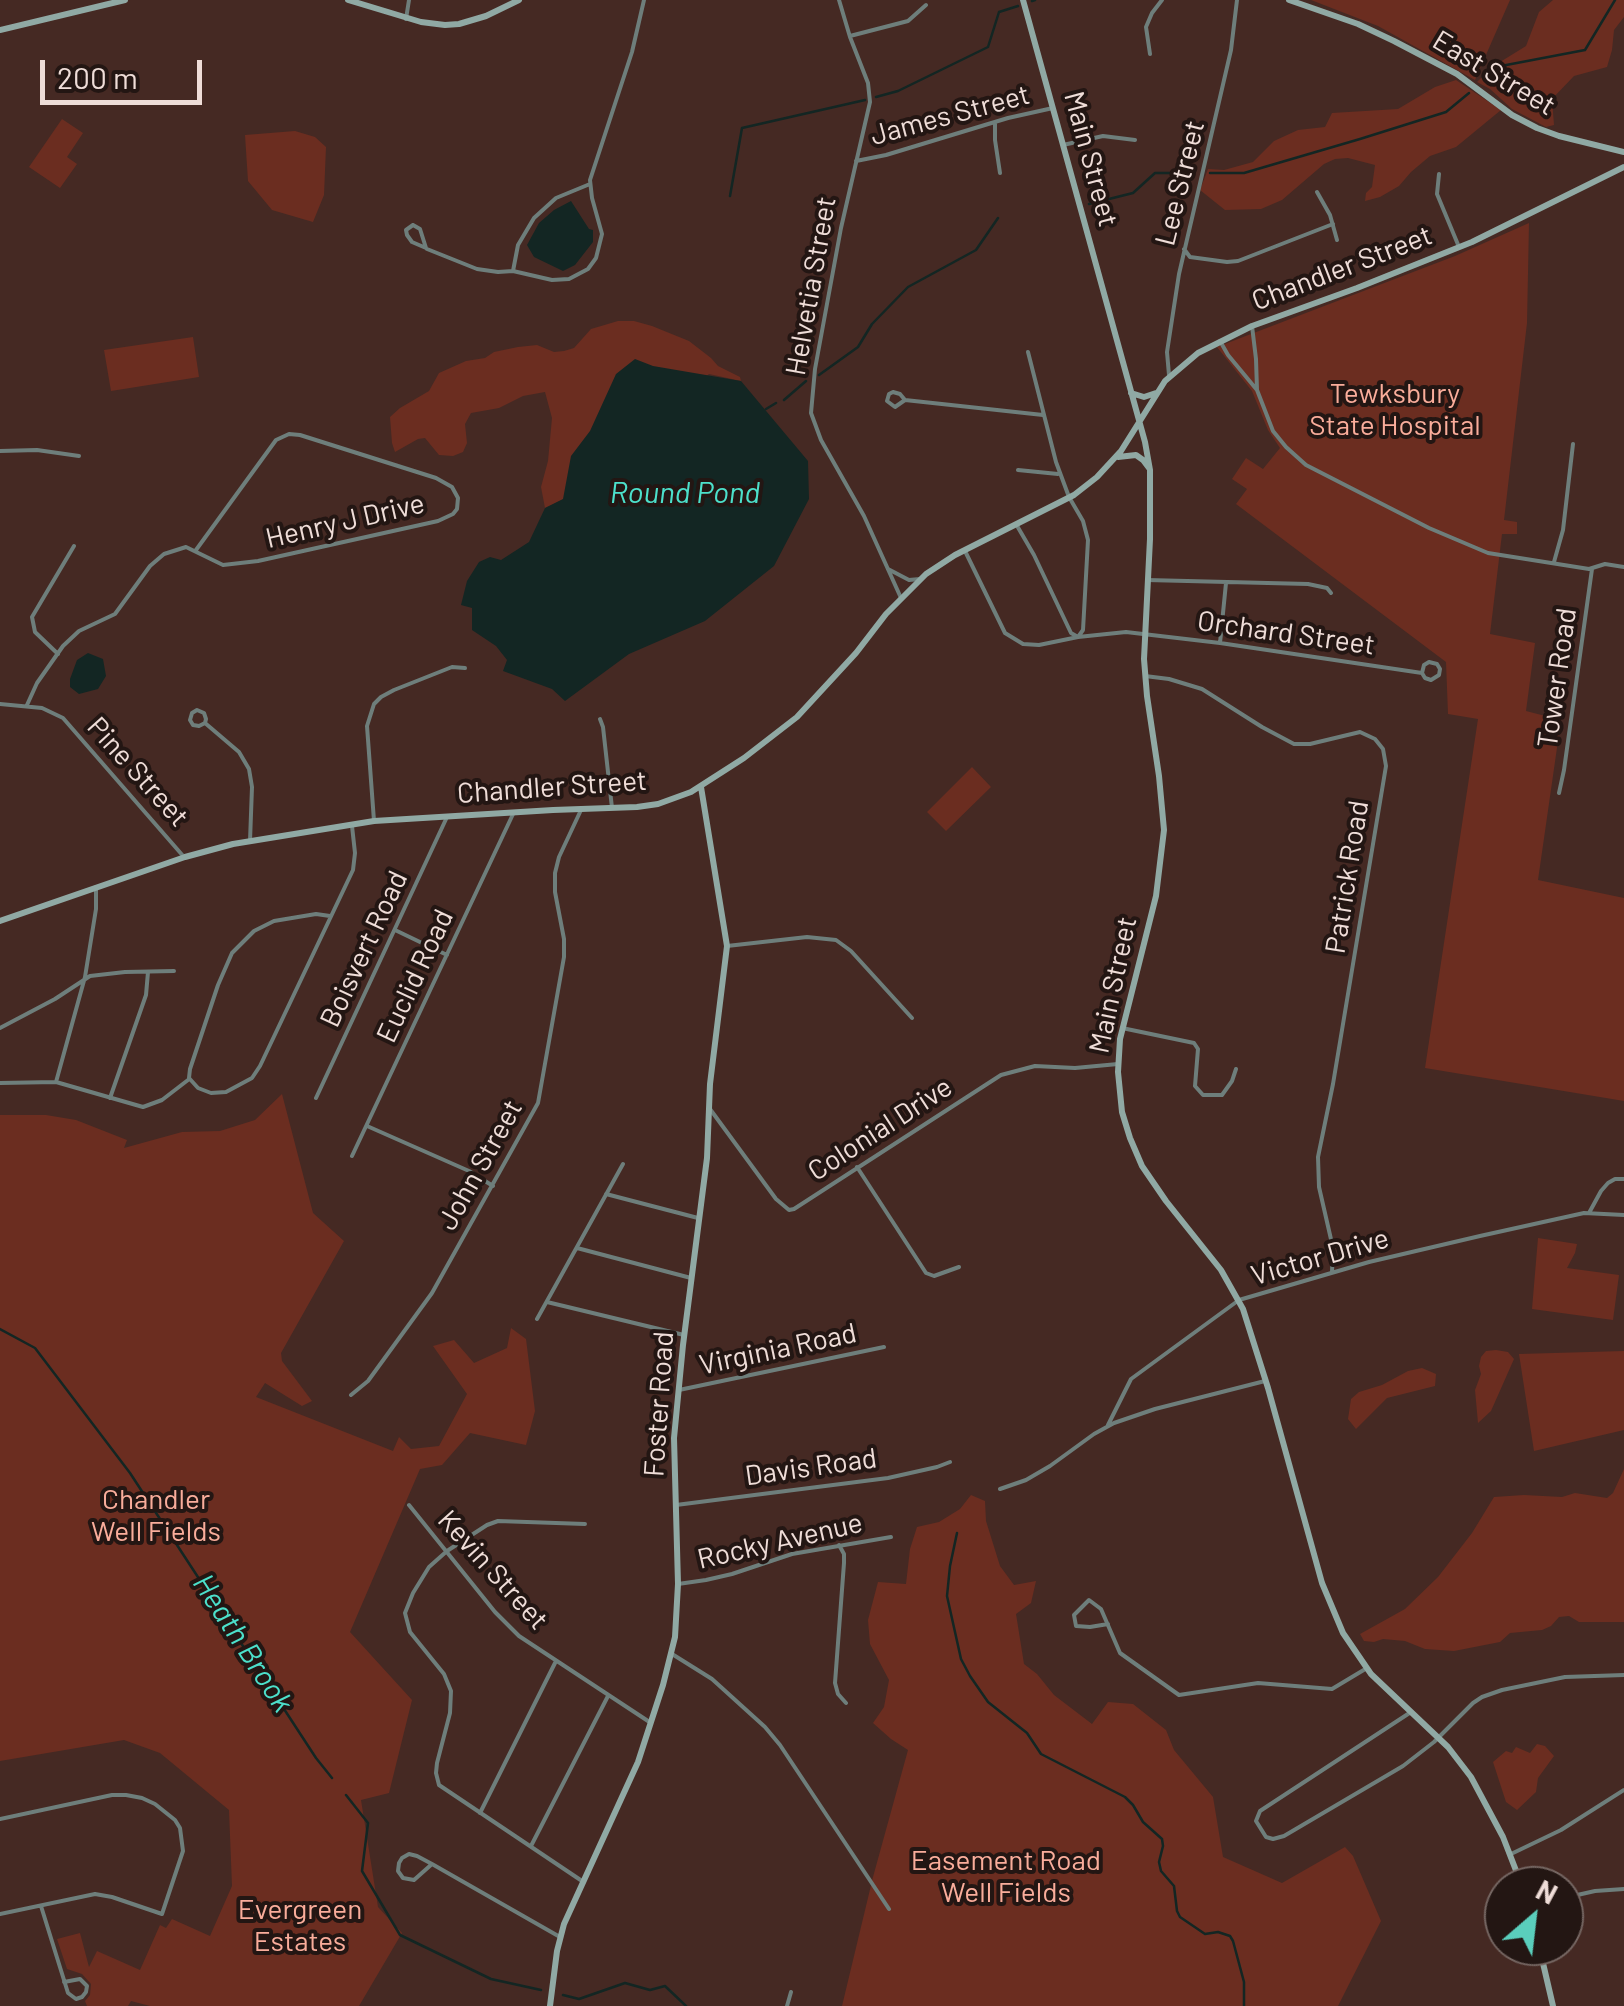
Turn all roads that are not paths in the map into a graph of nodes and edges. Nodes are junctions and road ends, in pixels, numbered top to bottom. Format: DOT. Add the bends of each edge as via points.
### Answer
graph roads {
  1 [pos="125,0"];
  2 [pos="348,0"];
  3 [pos="409,0"];
  4 [pos="518,0"];
  5 [pos="644,0"];
  6 [pos="839,0"];
  7 [pos="1023,0"];
  8 [pos="1162,0"];
  9 [pos="1236,0"];
  10 [pos="1289,0"];
  11 [pos="926,5"];
  12 [pos="406,18"];
  13 [pos="0,30"];
  14 [pos="850,36"];
  15 [pos="1150,54"];
  16 [pos="1053,108"];
  17 [pos="995,123"];
  18 [pos="1134,140"];
  19 [pos="1063,144"];
  20 [pos="1624,152"];
  21 [pos="856,161"];
  22 [pos="1624,167"];
  23 [pos="1000,172"];
  24 [pos="1438,174"];
  25 [pos="590,184"];
  26 [pos="1317,192"];
  27 [pos="1333,224"];
  28 [pos="406,230"];
  29 [pos="1337,240"];
  30 [pos="427,248"];
  31 [pos="1459,248"];
  32 [pos="1184,249"];
  33 [pos="513,271"];
  34 [pos="1252,326"];
  35 [pos="1220,341"];
  36 [pos="1028,352"];
  37 [pos="1170,375"];
  38 [pos="1257,390"];
  39 [pos="1157,392"];
  40 [pos="1131,393"];
  41 [pos="905,400"];
  42 [pos="1044,415"];
  43 [pos="1140,422"];
  44 [pos="1573,444"];
  45 [pos="0,451"];
  46 [pos="79,456"];
  47 [pos="1116,458"];
  48 [pos="1018,470"];
  49 [pos="1150,470"];
  50 [pos="1061,474"];
  51 [pos="1069,497"];
  52 [pos="1016,524"];
  53 [pos="74,546"];
  54 [pos="196,550"];
  55 [pos="965,550"];
  56 [pos="1554,563"];
  57 [pos="1624,567"];
  58 [pos="888,569"];
  59 [pos="1592,569"];
  60 [pos="920,579"];
  61 [pos="1147,580"];
  62 [pos="1226,583"];
  63 [pos="1331,593"];
  64 [pos="901,598"];
  65 [pos="1144,635"];
  66 [pos="1078,636"];
  67 [pos="1220,643"];
  68 [pos="58,654"];
  69 [pos="465,668"];
  70 [pos="1422,673"];
  71 [pos="1145,676"];
  72 [pos="0,704"];
  73 [pos="27,705"];
  74 [pos="600,719"];
  75 [pos="204,723"];
  76 [pos="702,786"];
  77 [pos="1559,793"];
  78 [pos="612,808"];
  79 [pos="582,809"];
  80 [pos="514,812"];
  81 [pos="447,817"];
  82 [pos="374,821"];
  83 [pos="352,824"];
  84 [pos="250,841"];
  85 [pos="185,857"];
  86 [pos="96,887"];
  87 [pos="330,916"];
  88 [pos="0,920"];
  89 [pos="394,930"];
  90 [pos="727,946"];
  91 [pos="447,955"];
  92 [pos="148,972"];
  93 [pos="174,972"];
  94 [pos="86,977"];
  95 [pos="912,1018"];
  96 [pos="0,1028"];
  97 [pos="1122,1028"];
  98 [pos="1118,1064"];
  99 [pos="1236,1069"];
  100 [pos="190,1078"];
  101 [pos="56,1082"];
  102 [pos="0,1083"];
  103 [pos="110,1098"];
  104 [pos="316,1098"];
  105 [pos="710,1108"];
  106 [pos="367,1126"];
  107 [pos="352,1156"];
  108 [pos="623,1164"];
  109 [pos="857,1168"];
  110 [pos="1624,1178"];
  111 [pos="493,1186"];
  112 [pos="606,1194"];
  113 [pos="1589,1212"];
  114 [pos="1624,1215"];
  115 [pos="700,1219"];
  116 [pos="577,1248"];
  117 [pos="959,1268"];
  118 [pos="1332,1272"];
  119 [pos="691,1278"];
  120 [pos="1239,1300"];
  121 [pos="547,1302"];
  122 [pos="538,1319"];
  123 [pos="684,1336"];
  124 [pos="884,1347"];
  125 [pos="1266,1381"];
  126 [pos="679,1390"];
  127 [pos="352,1395"];
  128 [pos="1108,1426"];
  129 [pos="950,1462"];
  130 [pos="1000,1490"];
  131 [pos="409,1505"];
  132 [pos="676,1505"];
  133 [pos="585,1524"];
  134 [pos="891,1537"];
  135 [pos="839,1546"];
  136 [pos="446,1551"];
  137 [pos="678,1584"];
  138 [pos="1108,1624"];
  139 [pos="672,1654"];
  140 [pos="556,1661"];
  141 [pos="1367,1668"];
  142 [pos="1624,1675"];
  143 [pos="608,1696"];
  144 [pos="846,1704"];
  145 [pos="1411,1712"];
  146 [pos="651,1723"];
  147 [pos="1438,1738"];
  148 [pos="1624,1790"];
  149 [pos="480,1813"];
  150 [pos="0,1819"];
  151 [pos="531,1846"];
  152 [pos="1510,1854"];
  153 [pos="432,1864"];
  154 [pos="1514,1866"];
  155 [pos="582,1881"];
  156 [pos="1624,1889"];
  157 [pos="1584,1893"];
  158 [pos="40,1906"];
  159 [pos="889,1910"];
  160 [pos="0,1914"];
  161 [pos="560,1937"];
  162 [pos="1543,1966"];
  163 [pos="64,1982"];
  164 [pos="791,1992"];
  165 [pos="550,2006"];
  166 [pos="788,2006"];
  167 [pos="1553,2006"];
  1 -- 13 [label="main road"];
  2 -- 12 [label="main road"];
  3 -- 12 [label="street"];
  4 -- 12 [label="main road" via="459,24"];
  5 -- 25 [label="street"];
  6 -- 14 [label="street, Helvetia Street"];
  7 -- 16 [label="main road, Main Street"];
  8 -- 15 [label="street" via="1146,27"];
  9 -- 32 [label="street, Lee Street" via="1231,50"];
  10 -- 20 [label="main road, East Street" via="1394,41 1537,128"];
  11 -- 14 [label="street" via="908,21"];
  14 -- 21 [label="street, Helvetia Street" via="870,96"];
  16 -- 17 [label="street, James Street"];
  16 -- 19 [label="main road, Main Street"];
  17 -- 21 [label="street, James Street"];
  17 -- 23 [label="street"];
  18 -- 19 [label="street" via="1104,136"];
  19 -- 40 [label="main road, Main Street"];
  21 -- 58 [label="street, Helvetia Street" via="811,413"];
  22 -- 31 [label="main road, Chandler Street"];
  24 -- 31 [label="street" via="1437,194"];
  25 -- 33 [label="street" via="556,198 534,218"];
  25 -- 33 [label="street" via="602,234 588,269 561,280"];
  26 -- 27 [label="street"];
  27 -- 29 [label="street"];
  27 -- 32 [label="street" via="1238,261 1190,257"];
  28 -- 28 [label="street" via="420,228 426,248 412,242"];
  30 -- 33 [label="street" via="477,269"];
  31 -- 34 [label="main road, Chandler Street"];
  32 -- 37 [label="street, Lee Street" via="1168,336"];
  34 -- 35 [label="main road, Chandler Street"];
  34 -- 38 [label="street"];
  35 -- 37 [label="main road, Chandler Street"];
  35 -- 38 [label="street"];
  36 -- 42 [label="street"];
  37 -- 39 [label="main road, Chandler Street"];
  38 -- 56 [label="street" via="1273,430 1306,465 1463,544"];
  39 -- 40 [label="main road"];
  39 -- 43 [label="main road, Chandler Street"];
  40 -- 43 [label="main road, Main Street"];
  41 -- 42 [label="street"];
  42 -- 50 [label="street"];
  43 -- 47 [label="main road, Chandler Street"];
  43 -- 49 [label="main road, Main Street"];
  44 -- 56 [label="street"];
  45 -- 46 [label="street"];
  47 -- 49 [label="main road" via="1136,455"];
  47 -- 51 [label="main road, Chandler Street"];
  48 -- 50 [label="street"];
  49 -- 61 [label="main road, Main Street"];
  50 -- 51 [label="street"];
  51 -- 52 [label="main road, Chandler Street"];
  51 -- 66 [label="street" via="1088,540"];
  52 -- 55 [label="main road, Chandler Street"];
  52 -- 66 [label="street"];
  53 -- 68 [label="street" via="32,620"];
  54 -- 54 [label="street, Henry J Drive" via="223,566 258,561 438,521 453,514 458,498 436,478 288,434 276,440"];
  54 -- 68 [label="street" via="181,548 156,559 116,613 79,631"];
  55 -- 60 [label="main road, Chandler Street"];
  55 -- 66 [label="street, Orchard Street" via="1006,633 1017,642 1033,646"];
  56 -- 59 [label="street"];
  57 -- 59 [label="street"];
  58 -- 60 [label="street"];
  58 -- 64 [label="street, Helvetia Street"];
  59 -- 77 [label="street, Tower Road"];
  60 -- 64 [label="main road, Chandler Street"];
  61 -- 62 [label="street"];
  61 -- 65 [label="main road, Main Street"];
  62 -- 63 [label="street" via="1308,584"];
  62 -- 67 [label="street"];
  64 -- 76 [label="main road, Chandler Street" via="804,711"];
  65 -- 66 [label="street, Orchard Street"];
  65 -- 67 [label="street, Orchard Street"];
  65 -- 71 [label="main road, Main Street"];
  67 -- 70 [label="street, Orchard Street"];
  68 -- 73 [label="street"];
  69 -- 82 [label="street" via="452,667 374,704 367,731"];
  71 -- 97 [label="main road, Main Street" via="1163,806 1162,852"];
  71 -- 118 [label="street, Patrick Road" via="1202,689 1294,744 1360,732 1384,748 1318,1157"];
  72 -- 73 [label="street, Pine Street"];
  73 -- 85 [label="street, Pine Street" via="66,721"];
  74 -- 78 [label="street"];
  75 -- 84 [label="street" via="249,769"];
  76 -- 78 [label="main road, Chandler Street" via="658,804"];
  76 -- 90 [label="main road, Foster Road"];
  78 -- 79 [label="main road, Chandler Street"];
  79 -- 80 [label="main road, Chandler Street"];
  79 -- 111 [label="street, John Street" via="555,873 564,957 541,1092"];
  80 -- 81 [label="main road, Chandler Street"];
  80 -- 91 [label="street, Euclid Road"];
  81 -- 82 [label="main road, Chandler Street"];
  81 -- 89 [label="street, Boisvert Road"];
  82 -- 83 [label="main road, Chandler Street"];
  83 -- 84 [label="main road, Chandler Street"];
  83 -- 87 [label="street" via="355,861"];
  84 -- 85 [label="main road, Chandler Street"];
  85 -- 86 [label="main road, Chandler Street"];
  86 -- 88 [label="main road, Chandler Street"];
  86 -- 94 [label="street"];
  87 -- 100 [label="street" via="274,921 238,946 218,986"];
  87 -- 100 [label="street" via="252,1078 219,1093 205,1092"];
  89 -- 91 [label="street"];
  89 -- 104 [label="street, Boisvert Road"];
  90 -- 95 [label="street" via="807,936 836,940"];
  90 -- 105 [label="main road, Foster Road"];
  91 -- 106 [label="street, Euclid Road"];
  92 -- 93 [label="street"];
  92 -- 94 [label="street"];
  92 -- 103 [label="street"];
  94 -- 96 [label="street"];
  94 -- 101 [label="street"];
  97 -- 98 [label="main road, Main Street"];
  97 -- 99 [label="street" via="1194,1043 1195,1086 1203,1095 1222,1094"];
  98 -- 109 [label="street, Colonial Drive" via="1035,1066 1001,1075"];
  98 -- 120 [label="main road, Main Street" via="1122,1112 1142,1166"];
  100 -- 103 [label="street" via="148,1107"];
  101 -- 102 [label="street"];
  101 -- 103 [label="street"];
  105 -- 109 [label="street, Colonial Drive" via="784,1208 794,1209"];
  105 -- 115 [label="main road, Foster Road"];
  106 -- 107 [label="street, Euclid Road"];
  106 -- 111 [label="street"];
  108 -- 112 [label="street"];
  109 -- 117 [label="street" via="926,1273"];
  110 -- 113 [label="street" via="1608,1183"];
  111 -- 127 [label="street, John Street" via="432,1293"];
  112 -- 115 [label="street"];
  112 -- 116 [label="street"];
  113 -- 114 [label="street, Victor Drive"];
  113 -- 118 [label="street, Victor Drive"];
  115 -- 119 [label="main road, Foster Road"];
  116 -- 119 [label="street"];
  116 -- 121 [label="street"];
  118 -- 120 [label="street, Victor Drive"];
  119 -- 123 [label="main road, Foster Road"];
  120 -- 125 [label="main road, Main Street"];
  120 -- 128 [label="street, Victor Drive" via="1131,1379"];
  121 -- 122 [label="street"];
  121 -- 123 [label="street"];
  123 -- 126 [label="main road, Foster Road"];
  124 -- 126 [label="street, Virginia Road"];
  125 -- 128 [label="street"];
  125 -- 141 [label="main road, Main Street" via="1327,1598"];
  126 -- 132 [label="main road, Foster Road"];
  128 -- 130 [label="street"];
  129 -- 132 [label="street, Davis Road" via="888,1478"];
  131 -- 136 [label="street, Kevin Street"];
  132 -- 137 [label="main road, Foster Road"];
  133 -- 136 [label="street" via="498,1521"];
  134 -- 135 [label="street, Rocky Avenue"];
  135 -- 137 [label="street, Rocky Avenue"];
  135 -- 144 [label="street" via="844,1563 835,1682"];
  136 -- 140 [label="street, Kevin Street" via="506,1624"];
  136 -- 149 [label="street" via="413,1593 406,1622 451,1690 436,1779"];
  137 -- 139 [label="main road, Foster Road"];
  138 -- 138 [label="street" via="1089,1600 1074,1614 1076,1626"];
  138 -- 141 [label="street" via="1120,1653 1179,1695 1258,1683 1332,1689"];
  139 -- 146 [label="main road, Foster Road"];
  139 -- 159 [label="street" via="712,1679 765,1727"];
  140 -- 143 [label="street, Kevin Street"];
  140 -- 149 [label="street"];
  141 -- 145 [label="main road, Main Street"];
  142 -- 147 [label="street" via="1565,1678 1490,1694"];
  143 -- 146 [label="street, Kevin Street"];
  143 -- 151 [label="street"];
  145 -- 147 [label="main road, Main Street"];
  145 -- 147 [label="street" via="1260,1810 1256,1821 1266,1836 1278,1839 1298,1829"];
  146 -- 155 [label="main road, Foster Road"];
  147 -- 152 [label="main road, Main Street" via="1478,1788"];
  148 -- 152 [label="street"];
  149 -- 151 [label="street"];
  150 -- 158 [label="street" via="112,1795 142,1798 175,1820 183,1842 180,1865 162,1914 103,1894"];
  151 -- 155 [label="street"];
  152 -- 154 [label="main road, Main Street"];
  153 -- 153 [label="street" via="410,1854 398,1868 414,1880"];
  153 -- 161 [label="street"];
  155 -- 161 [label="main road, Foster Road"];
  156 -- 157 [label="street"];
  158 -- 160 [label="street"];
  158 -- 163 [label="street"];
  161 -- 165 [label="main road, Foster Road"];
  162 -- 167 [label="main road"];
  163 -- 163 [label="street" via="72,1998 86,1992 80,1979"];
  164 -- 166 [label="street"];
}
